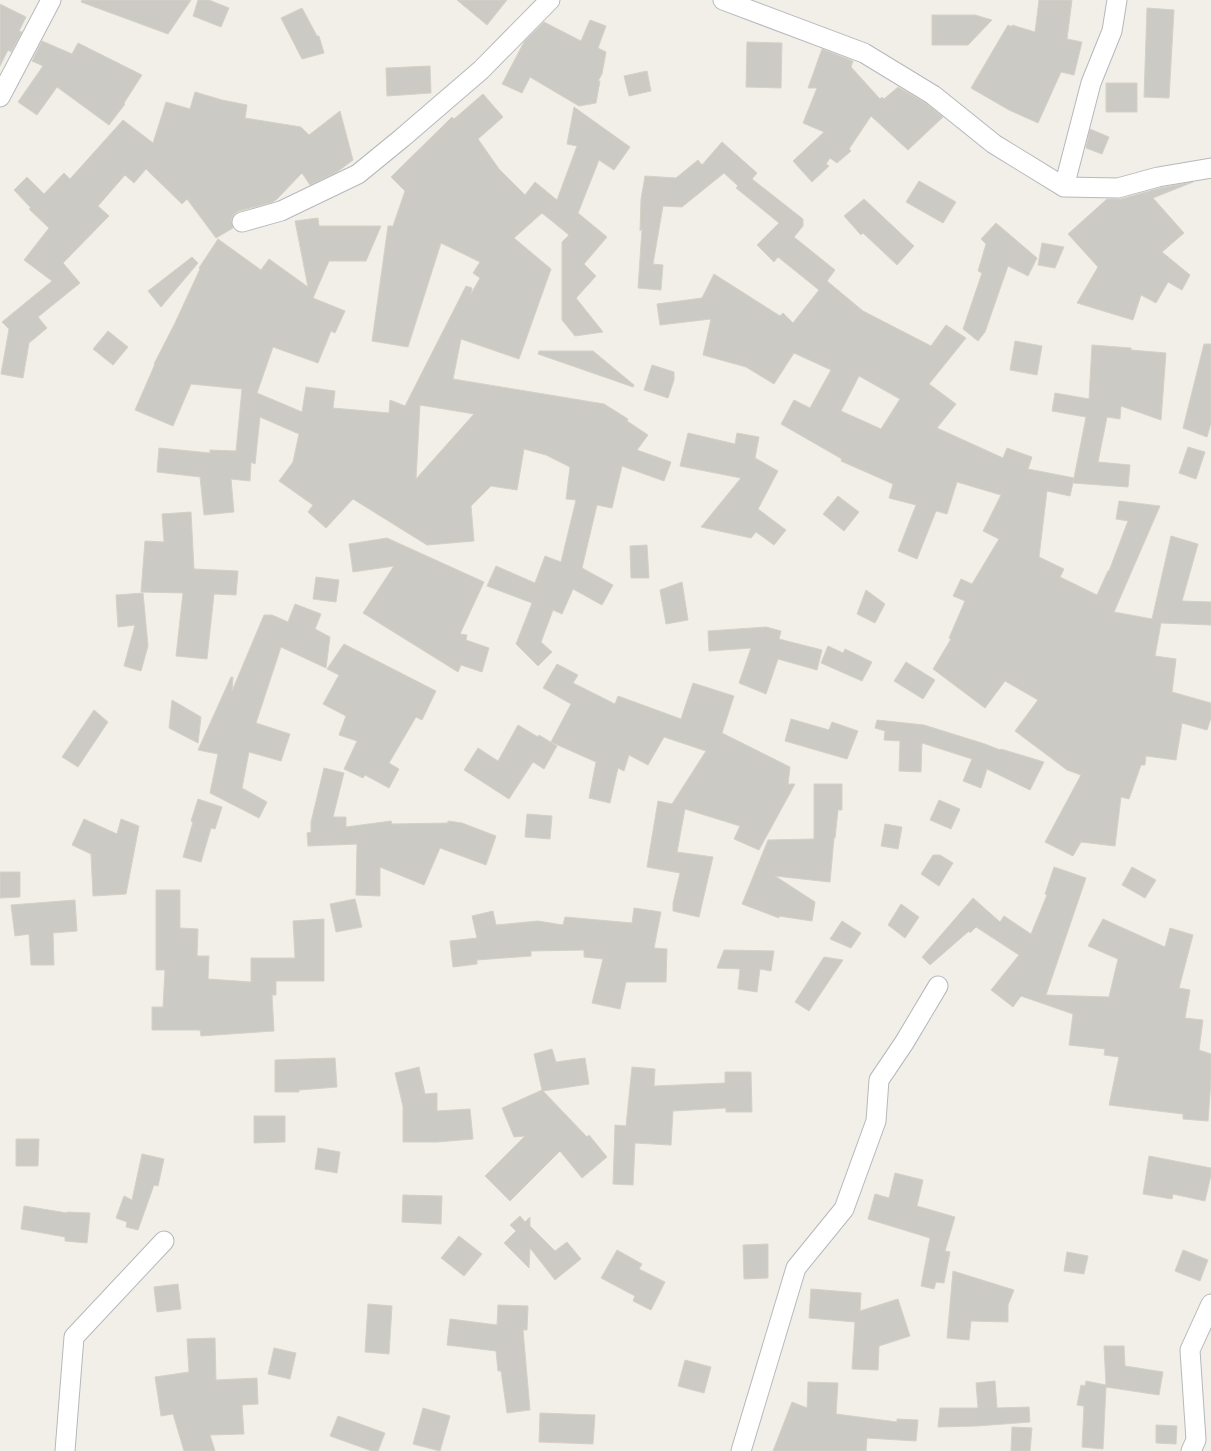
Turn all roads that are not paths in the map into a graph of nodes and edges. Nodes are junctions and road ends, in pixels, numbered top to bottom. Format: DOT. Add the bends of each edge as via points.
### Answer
graph roads {
  1 [pos="51,0"];
  2 [pos="550,0"];
  3 [pos="723,0"];
  4 [pos="1117,0"];
  5 [pos="0,97"];
  6 [pos="1211,168"];
  7 [pos="1064,187"];
  8 [pos="242,222"];
  9 [pos="938,986"];
  10 [pos="164,1241"];
  11 [pos="1211,1304"];
  12 [pos="65,1451"];
  13 [pos="741,1451"];
  14 [pos="1191,1451"];
  1 -- 5 [label="street"];
  2 -- 8 [label="street" via="481,70 358,174 281,211"];
  3 -- 7 [label="street" via="864,53 933,95 994,144"];
  4 -- 7 [label="street" via="1112,31 1091,83"];
  6 -- 7 [label="street" via="1118,188"];
  9 -- 13 [label="street" via="879,1080 876,1121 844,1209 796,1268"];
  10 -- 12 [label="street" via="74,1337"];
  11 -- 14 [label="street" via="1190,1350 1196,1440"];
}
